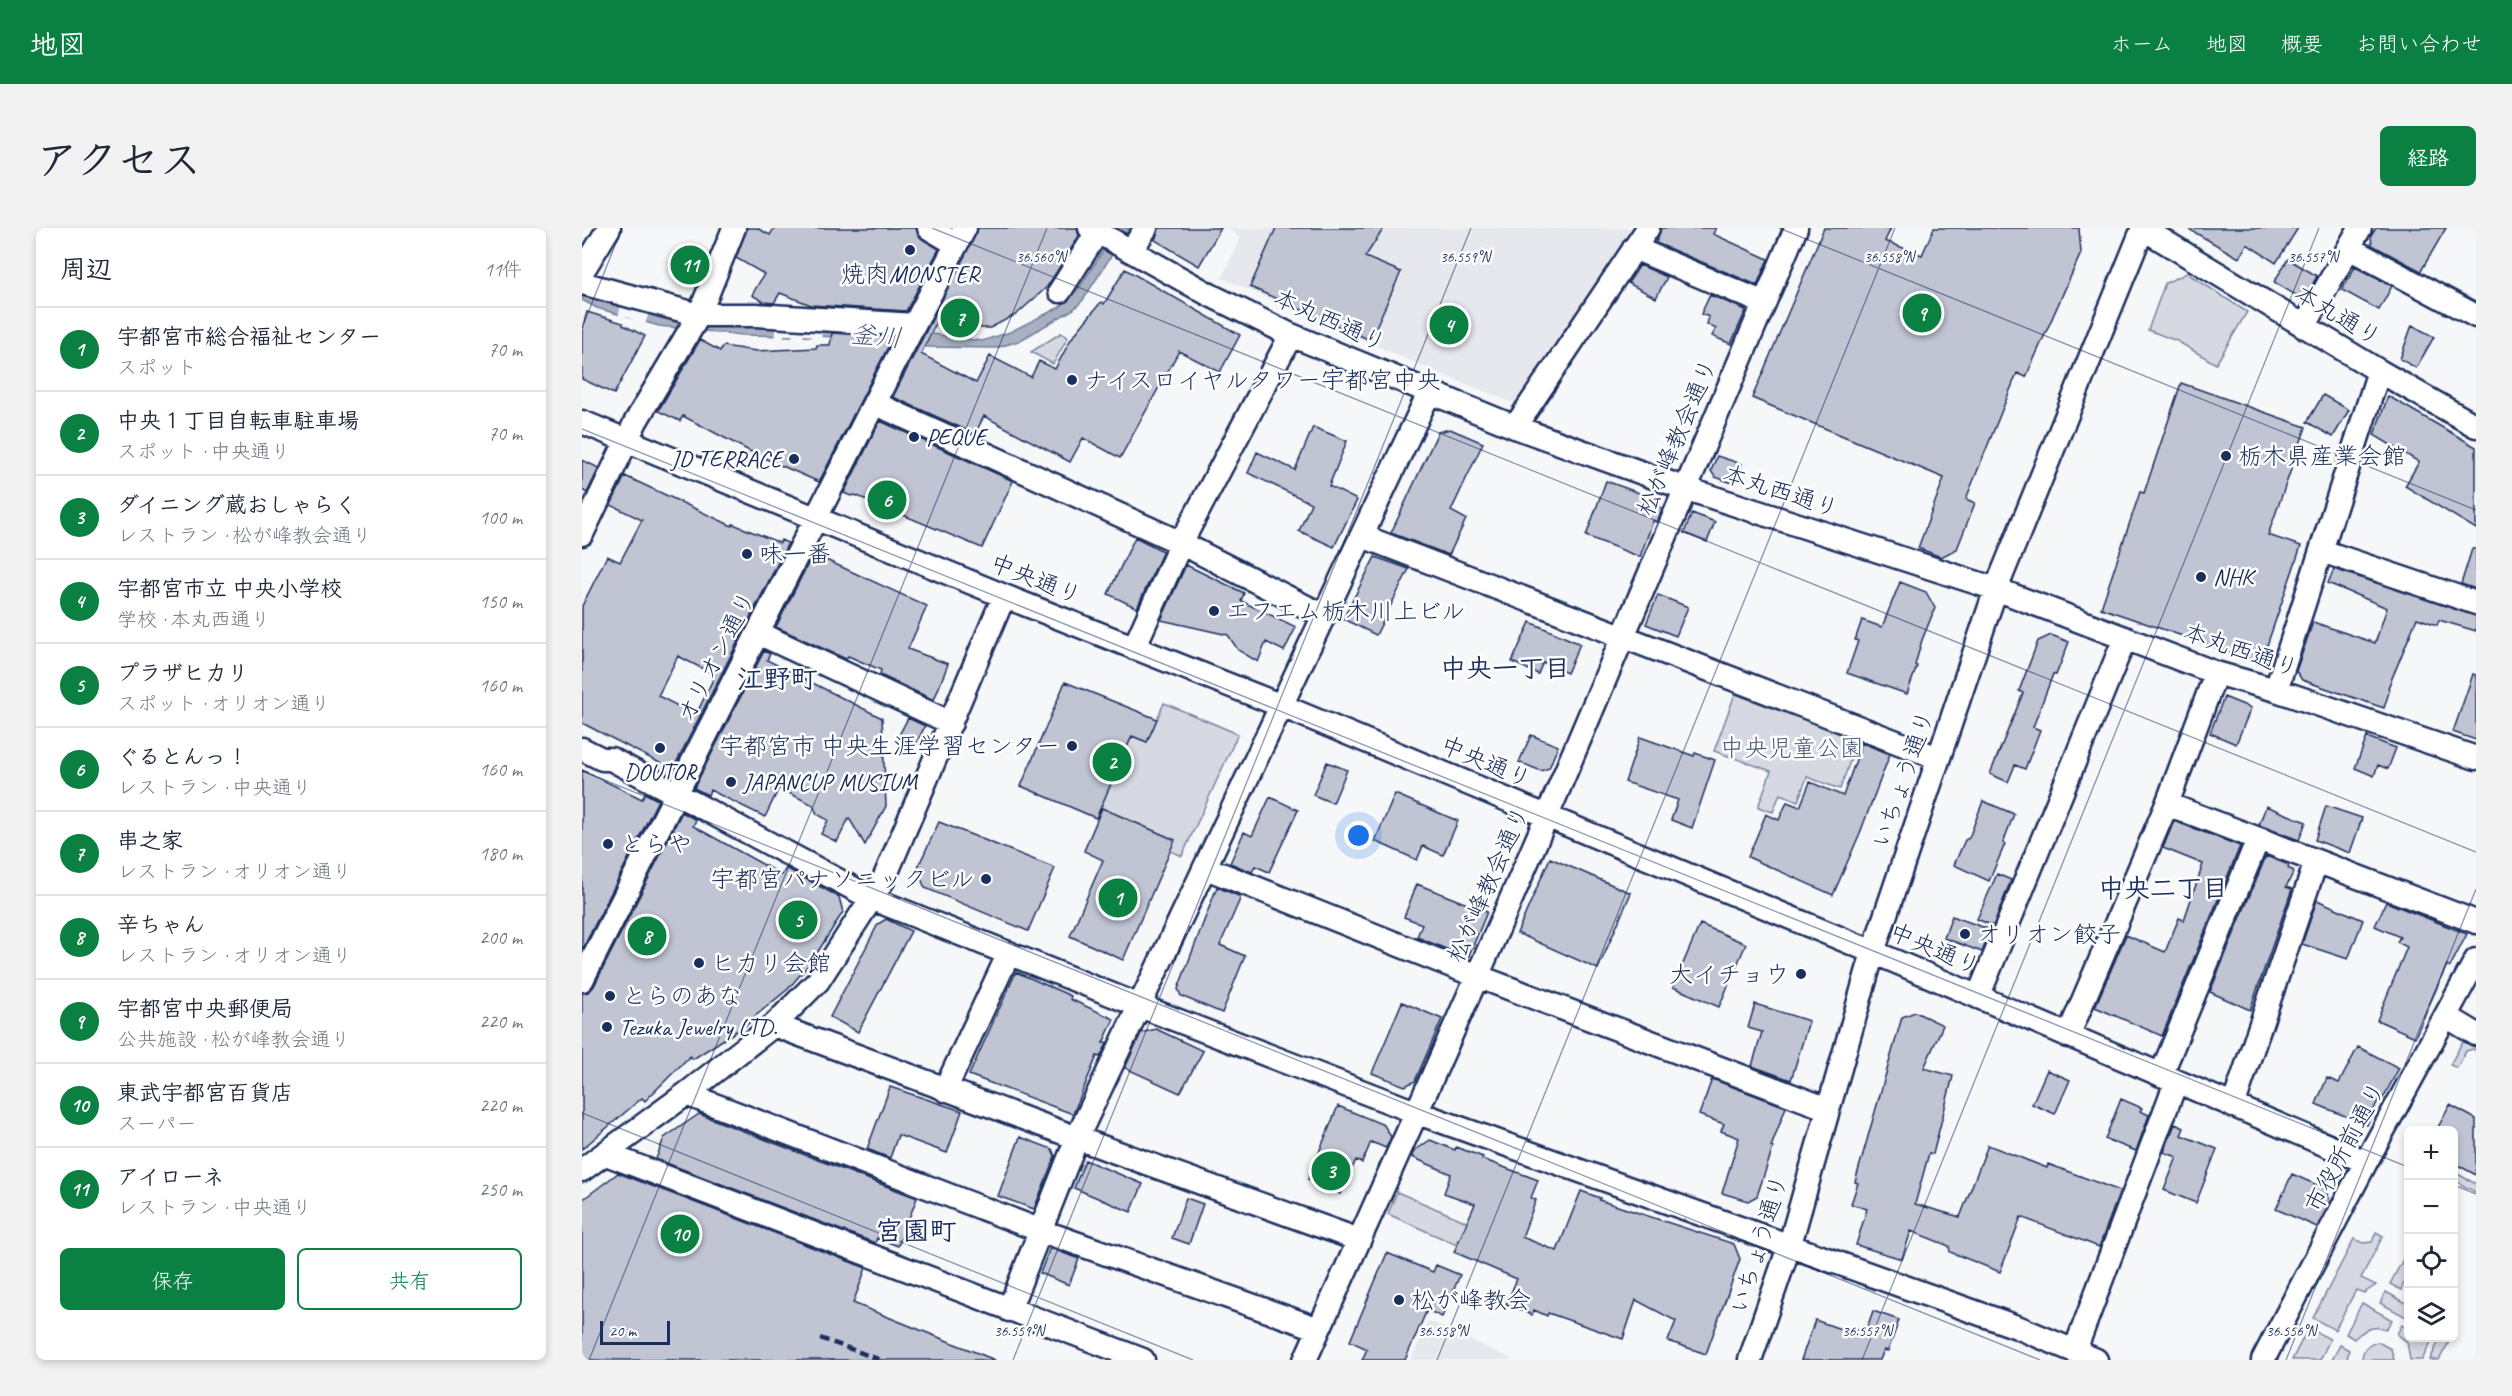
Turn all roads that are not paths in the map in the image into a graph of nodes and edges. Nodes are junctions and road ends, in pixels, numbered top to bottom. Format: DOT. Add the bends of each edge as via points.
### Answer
graph roads {
  1 [pos="609,228"];
  2 [pos="734,228"];
  3 [pos="929,228"];
  4 [pos="1146,228"];
  5 [pos="1648,228"];
  6 [pos="1797,228"];
  7 [pos="2143,228"];
  8 [pos="2360,228"];
  9 [pos="1095,230"];
  10 [pos="961,236"];
  11 [pos="1634,248"];
  12 [pos="2349,248"];
  13 [pos="1131,251"];
  14 [pos="582,272"];
  15 [pos="582,283"];
  16 [pos="1060,291"];
  17 [pos="1764,303"];
  18 [pos="2476,316"];
  19 [pos="697,317"];
  20 [pos="914,325"];
  21 [pos="2304,327"];
  22 [pos="1291,335"];
  23 [pos="2379,371"];
  24 [pos="1429,393"];
  25 [pos="874,403"];
  26 [pos="582,422"];
  27 [pos="2476,426"];
  28 [pos="1515,427"];
  29 [pos="627,440"];
  30 [pos="1684,488"];
  31 [pos="817,519"];
  32 [pos="582,534"];
  33 [pos="1362,536"];
  34 [pos="1181,543"];
  35 [pos="2322,551"];
  36 [pos="1995,589"];
  37 [pos="1004,596"];
  38 [pos="2476,603"];
  39 [pos="1324,616"];
  40 [pos="758,633"];
  41 [pos="1623,636"];
  42 [pos="2125,638"];
  43 [pos="1134,648"];
  44 [pos="2216,673"];
  45 [pos="2276,690"];
  46 [pos="1282,706"];
  47 [pos="951,723"];
  48 [pos="582,749"];
  49 [pos="1938,758"];
  50 [pos="2476,758"];
  51 [pos="677,794"];
  52 [pos="2167,804"];
  53 [pos="1547,817"];
  54 [pos="2258,839"];
  55 [pos="2316,862"];
  56 [pos="1206,868"];
  57 [pos="873,899"];
  58 [pos="2476,922"];
  59 [pos="1873,952"];
  60 [pos="1009,953"];
  61 [pos="2476,960"];
  62 [pos="1477,976"];
  63 [pos="582,980"];
  64 [pos="1978,997"];
  65 [pos="1140,1006"];
  66 [pos="2446,1016"];
  67 [pos="774,1025"];
  68 [pos="2476,1034"];
  69 [pos="2068,1036"];
  70 [pos="2168,1078"];
  71 [pos="945,1090"];
  72 [pos="686,1094"];
  73 [pos="2233,1106"];
  74 [pos="1828,1109"];
  75 [pos="1418,1113"];
  76 [pos="1077,1138"];
  77 [pos="606,1154"];
  78 [pos="2366,1162"];
  79 [pos="582,1170"];
  80 [pos="1039,1230"];
  81 [pos="1359,1240"];
  82 [pos="1790,1245"];
  83 [pos="1009,1310"];
  84 [pos="1320,1329"];
  85 [pos="2074,1350"];
  86 [pos="1143,1360"];
  87 [pos="1305,1360"];
  88 [pos="1750,1360"];
  89 [pos="2096,1360"];
  90 [pos="2263,1360"];
  1 -- 14 [label="street"];
  2 -- 19 [label="street"];
  3 -- 10 [label="street"];
  4 -- 13 [label="street"];
  5 -- 11 [label="street"];
  6 -- 17 [label="street, 松が峰教会通り"];
  7 -- 21 [label="street, 本丸通り"];
  7 -- 36 [label="street, いちょう通り"];
  8 -- 12 [label="street"];
  9 -- 13 [label="street, 本丸西通り"];
  9 -- 16 [label="street"];
  10 -- 20 [label="street"];
  11 -- 17 [label="street"];
  11 -- 28 [label="street"];
  12 -- 18 [label="street"];
  12 -- 21 [label="street"];
  13 -- 22 [label="street, 本丸西通り"];
  15 -- 19 [label="street"];
  17 -- 30 [label="street, 松が峰教会通り"];
  19 -- 20 [label="street" via="756,315"];
  19 -- 29 [label="street"];
  20 -- 25 [label="street, オリオン通り"];
  21 -- 23 [label="street, 本丸通り"];
  22 -- 24 [label="street, 本丸西通り"];
  22 -- 34 [label="street"];
  23 -- 27 [label="street, 本丸通り"];
  23 -- 35 [label="street"];
  24 -- 28 [label="street, 本丸西通り"];
  24 -- 33 [label="street"];
  25 -- 31 [label="street, オリオン通り"];
  25 -- 34 [label="street"];
  26 -- 29 [label="street, 中央通り"];
  28 -- 30 [label="street, 本丸西通り"];
  29 -- 31 [label="street, 中央通り"];
  29 -- 32 [label="street"];
  30 -- 36 [label="street, 本丸西通り"];
  30 -- 41 [label="street, 松が峰教会通り"];
  31 -- 37 [label="street, 中央通り"];
  31 -- 40 [label="street, オリオン通り"];
  33 -- 39 [label="street"];
  33 -- 41 [label="street"];
  34 -- 39 [label="street"];
  34 -- 43 [label="street"];
  35 -- 38 [label="street"];
  35 -- 45 [label="street"];
  36 -- 42 [label="street, 本丸西通り"];
  36 -- 49 [label="street, いちょう通り"];
  37 -- 43 [label="street, 中央通り"];
  37 -- 47 [label="street"];
  39 -- 46 [label="street"];
  40 -- 47 [label="street"];
  40 -- 51 [label="street, オリオン通り"];
  41 -- 49 [label="street"];
  41 -- 53 [label="street, 松が峰教会通り"];
  42 -- 44 [label="street, 本丸西通り"];
  42 -- 64 [label="street"];
  43 -- 46 [label="street, 中央通り"];
  44 -- 45 [label="street, 本丸西通り"];
  44 -- 52 [label="street"];
  45 -- 50 [label="street, 本丸西通り"];
  46 -- 53 [label="street, 中央通り"];
  46 -- 56 [label="street"];
  47 -- 57 [label="street"];
  48 -- 51 [label="street" via="611,759"];
  49 -- 59 [label="street, いちょう通り"];
  51 -- 57 [label="street"];
  51 -- 63 [label="street, オリオン通り"];
  52 -- 54 [label="street"];
  52 -- 69 [label="street"];
  53 -- 59 [label="street, 中央通り"];
  53 -- 62 [label="street, 松が峰教会通り"];
  54 -- 55 [label="street"];
  54 -- 70 [label="street"];
  55 -- 58 [label="street"];
  55 -- 73 [label="street"];
  56 -- 62 [label="street"];
  56 -- 65 [label="street"];
  57 -- 60 [label="street"];
  57 -- 67 [label="street" via="818,981"];
  59 -- 64 [label="street, 中央通り"];
  59 -- 74 [label="street, いちょう通り"];
  60 -- 65 [label="street"];
  60 -- 71 [label="street"];
  61 -- 66 [label="street, 市役所前通り"];
  62 -- 74 [label="street"];
  62 -- 75 [label="street, 松が峰教会通り"];
  64 -- 69 [label="street, 中央通り"];
  65 -- 75 [label="street"];
  65 -- 76 [label="street"];
  66 -- 68 [label="street"];
  66 -- 78 [label="street, 市役所前通り"];
  67 -- 71 [label="street"];
  67 -- 72 [label="street"];
  69 -- 70 [label="street, 中央通り"];
  70 -- 73 [label="street, 中央通り"];
  70 -- 85 [label="street"];
  71 -- 76 [label="street"];
  72 -- 77 [label="street"];
  72 -- 80 [label="street"];
  73 -- 78 [label="street, 中央通り"];
  74 -- 82 [label="street, いちょう通り"];
  75 -- 81 [label="street, 松が峰教会通り"];
  75 -- 82 [label="street"];
  76 -- 80 [label="street"];
  76 -- 81 [label="street"];
  77 -- 79 [label="street"];
  77 -- 83 [label="street"];
  78 -- 90 [label="street, 市役所前通り"];
  80 -- 83 [label="street"];
  80 -- 84 [label="street"];
  81 -- 84 [label="street, 松が峰教会通り"];
  82 -- 85 [label="street"];
  82 -- 88 [label="street, いちょう通り"];
  83 -- 86 [label="street"];
  84 -- 87 [label="street, 松が峰教会通り"];
  85 -- 89 [label="street"];
}
